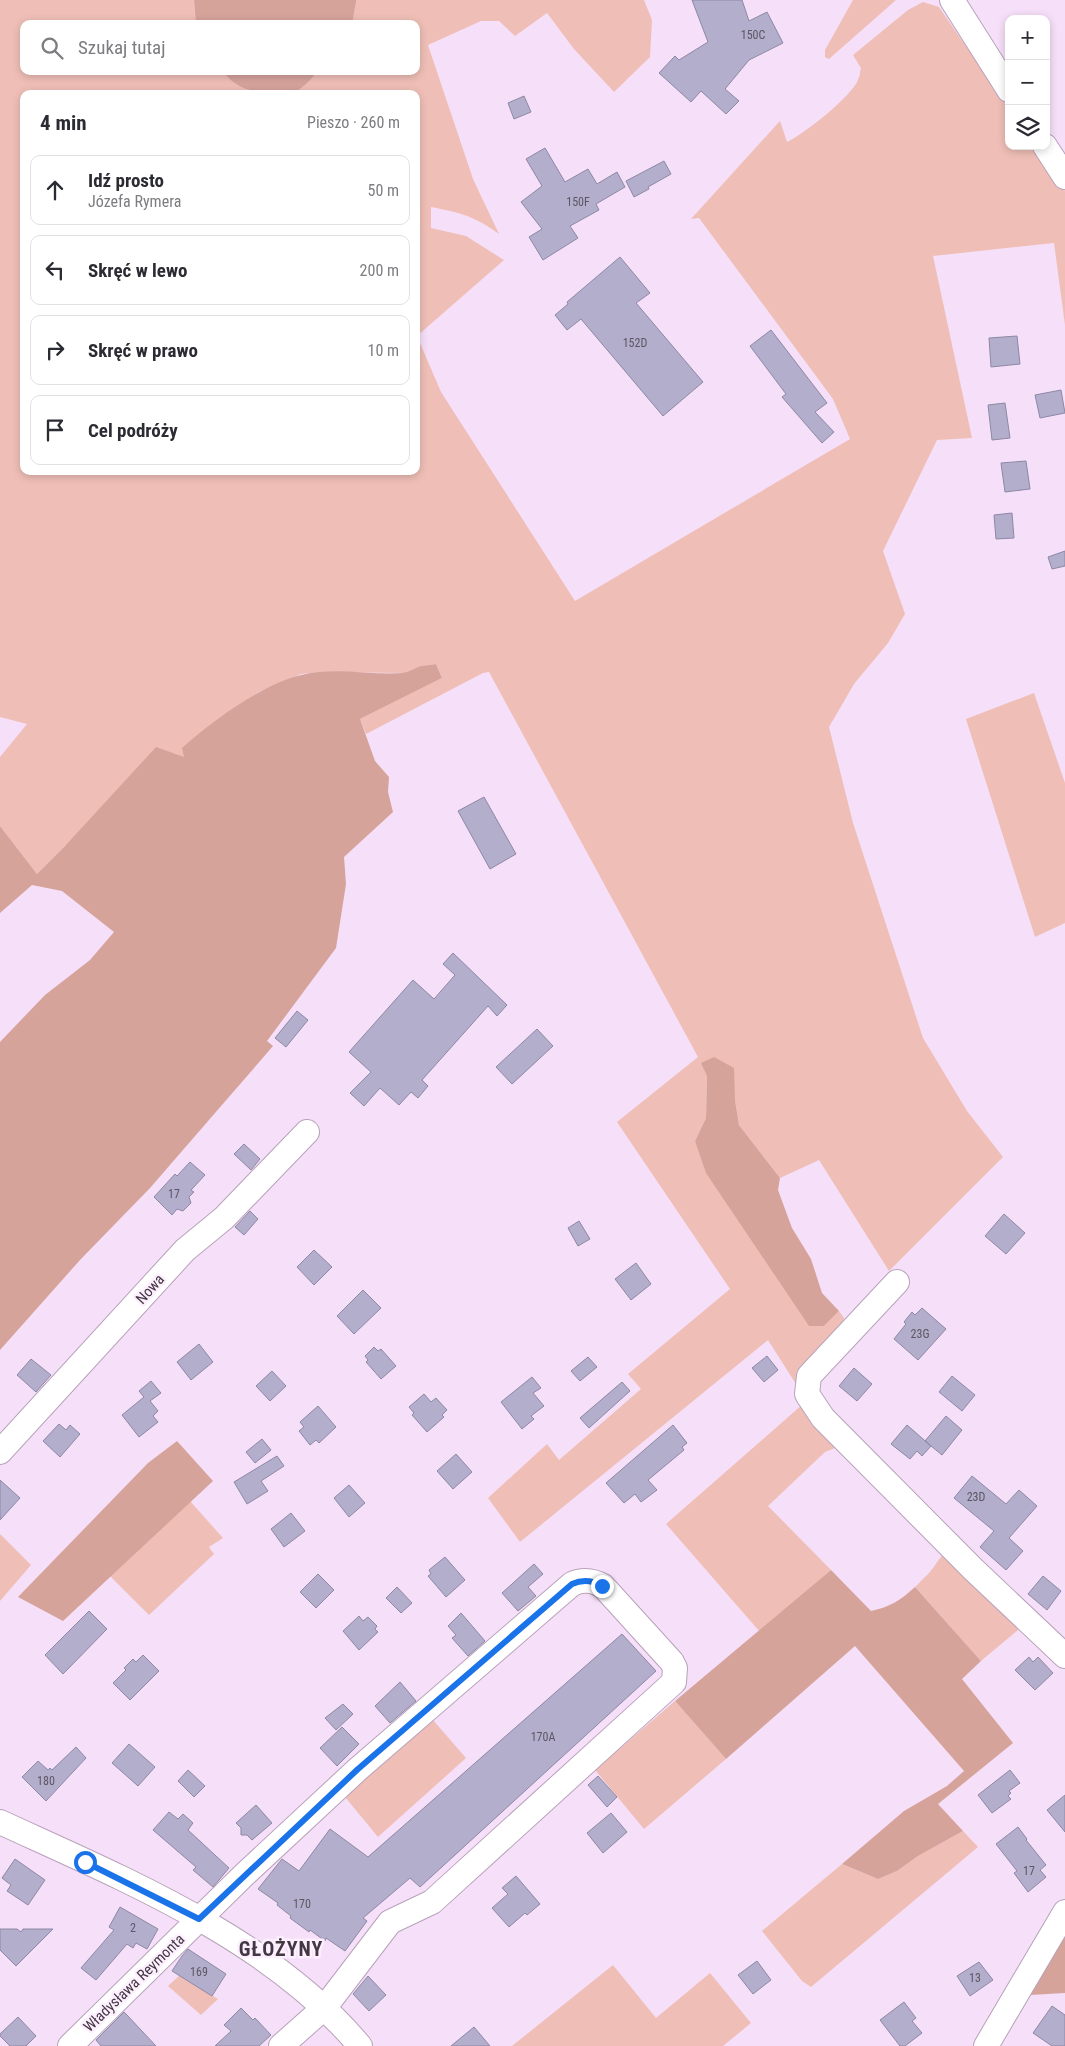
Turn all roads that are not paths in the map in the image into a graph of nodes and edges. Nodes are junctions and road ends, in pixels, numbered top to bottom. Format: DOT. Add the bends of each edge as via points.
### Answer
graph roads {
  1 [pos="952,0"];
  2 [pos="1005,84"];
  3 [pos="1047,150"];
  4 [pos="1065,177"];
  5 [pos="307,1132"];
  6 [pos="897,1282"];
  7 [pos="0,1452"];
  8 [pos="1065,1656"];
  9 [pos="0,1822"];
  10 [pos="1065,1912"];
  11 [pos="199,1919"];
  12 [pos="325,2007"];
  13 [pos="70,2046"];
  14 [pos="281,2046"];
  15 [pos="360,2046"];
  16 [pos="986,2046"];
  1 -- 2 [label="street"];
  3 -- 4 [label="street"];
  5 -- 7 [label="street, Nowa" via="224,1218 185,1250"];
  6 -- 8 [label="street" via="809,1376 807,1394 823,1418"];
  9 -- 11 [label="street"];
  10 -- 16 [label="street"];
  11 -- 12 [label="street" via="265,1960"];
  11 -- 12 [label="street, Władysława Reymonta" via="358,1769 572,1584 588,1580 602,1586 672,1662 674,1682 432,1902 390,1922"];
  11 -- 13 [label="street, Władysława Reymonta"];
  12 -- 14 [label="street"];
  12 -- 15 [label="street"];
}
